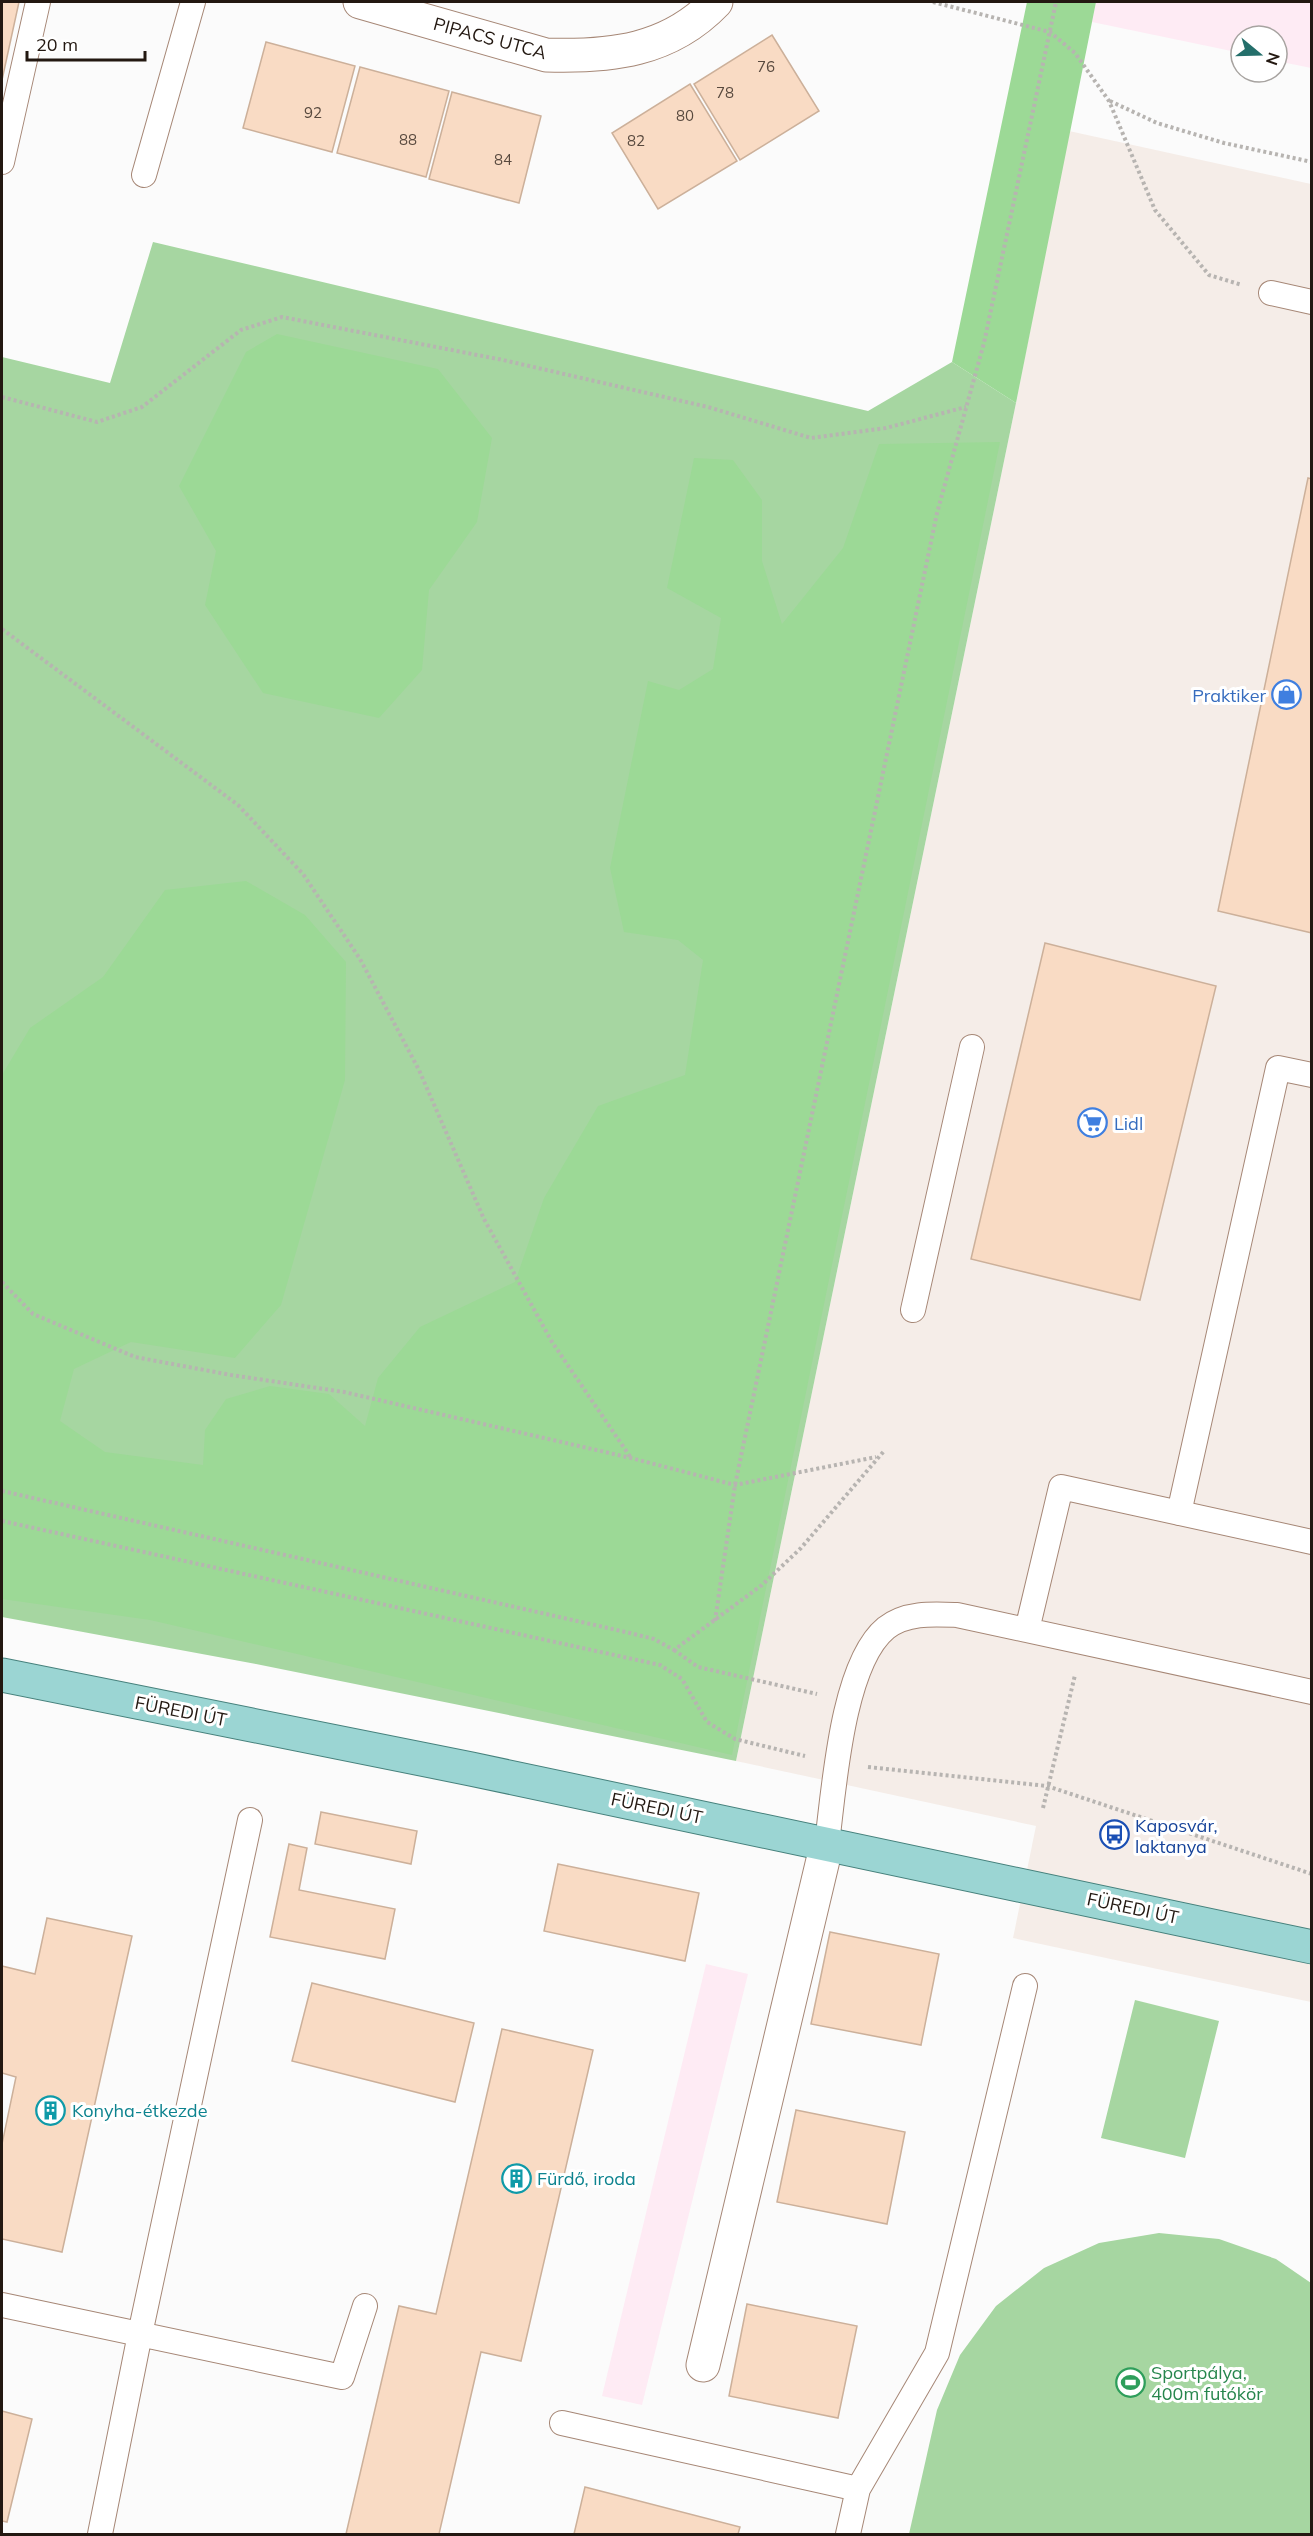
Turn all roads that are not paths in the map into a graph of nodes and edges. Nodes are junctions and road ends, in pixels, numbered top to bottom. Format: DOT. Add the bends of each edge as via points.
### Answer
graph roads {
  1 [pos="38,2"];
  2 [pos="193,2"];
  3 [pos="360,2"];
  4 [pos="716,2"];
  5 [pos="2,162"];
  6 [pos="144,175"];
  7 [pos="1271,293"];
  8 [pos="1311,302"];
  9 [pos="972,1047"];
  10 [pos="1311,1075"];
  11 [pos="913,1310"];
  12 [pos="1179,1513"];
  13 [pos="1311,1542"];
  14 [pos="1027,1630"];
  15 [pos="2,1676"];
  16 [pos="1311,1692"];
  17 [pos="250,1820"];
  18 [pos="828,1843"];
  19 [pos="1311,1947"];
  20 [pos="1025,1986"];
  21 [pos="2,2305"];
  22 [pos="365,2306"];
  23 [pos="140,2334"];
  24 [pos="703,2365"];
  25 [pos="562,2423"];
  26 [pos="858,2489"];
  27 [pos="100,2535"];
  28 [pos="848,2535"];
  1 -- 5 [label="lane"];
  2 -- 6 [label="lane"];
  3 -- 4 [label="street, PIPACS UTCA" via="546,55 573,56 598,56 656,42 684,30"];
  7 -- 8 [label="lane"];
  9 -- 11 [label="lane"];
  10 -- 12 [label="lane" via="1278,1068"];
  12 -- 13 [label="lane"];
  12 -- 14 [label="lane" via="1061,1487"];
  14 -- 16 [label="lane"];
  14 -- 18 [label="lane" via="957,1615 919,1614 886,1628 864,1657 848,1702"];
  15 -- 18 [label="main road, FÜREDI ÚT"];
  17 -- 23 [label="lane"];
  18 -- 19 [label="main road, FÜREDI ÚT"];
  18 -- 24 [label="street"];
  20 -- 26 [label="lane" via="937,2353"];
  21 -- 23 [label="lane"];
  22 -- 23 [label="lane" via="342,2377"];
  23 -- 27 [label="lane"];
  25 -- 26 [label="lane"];
  26 -- 28 [label="lane"];
}
